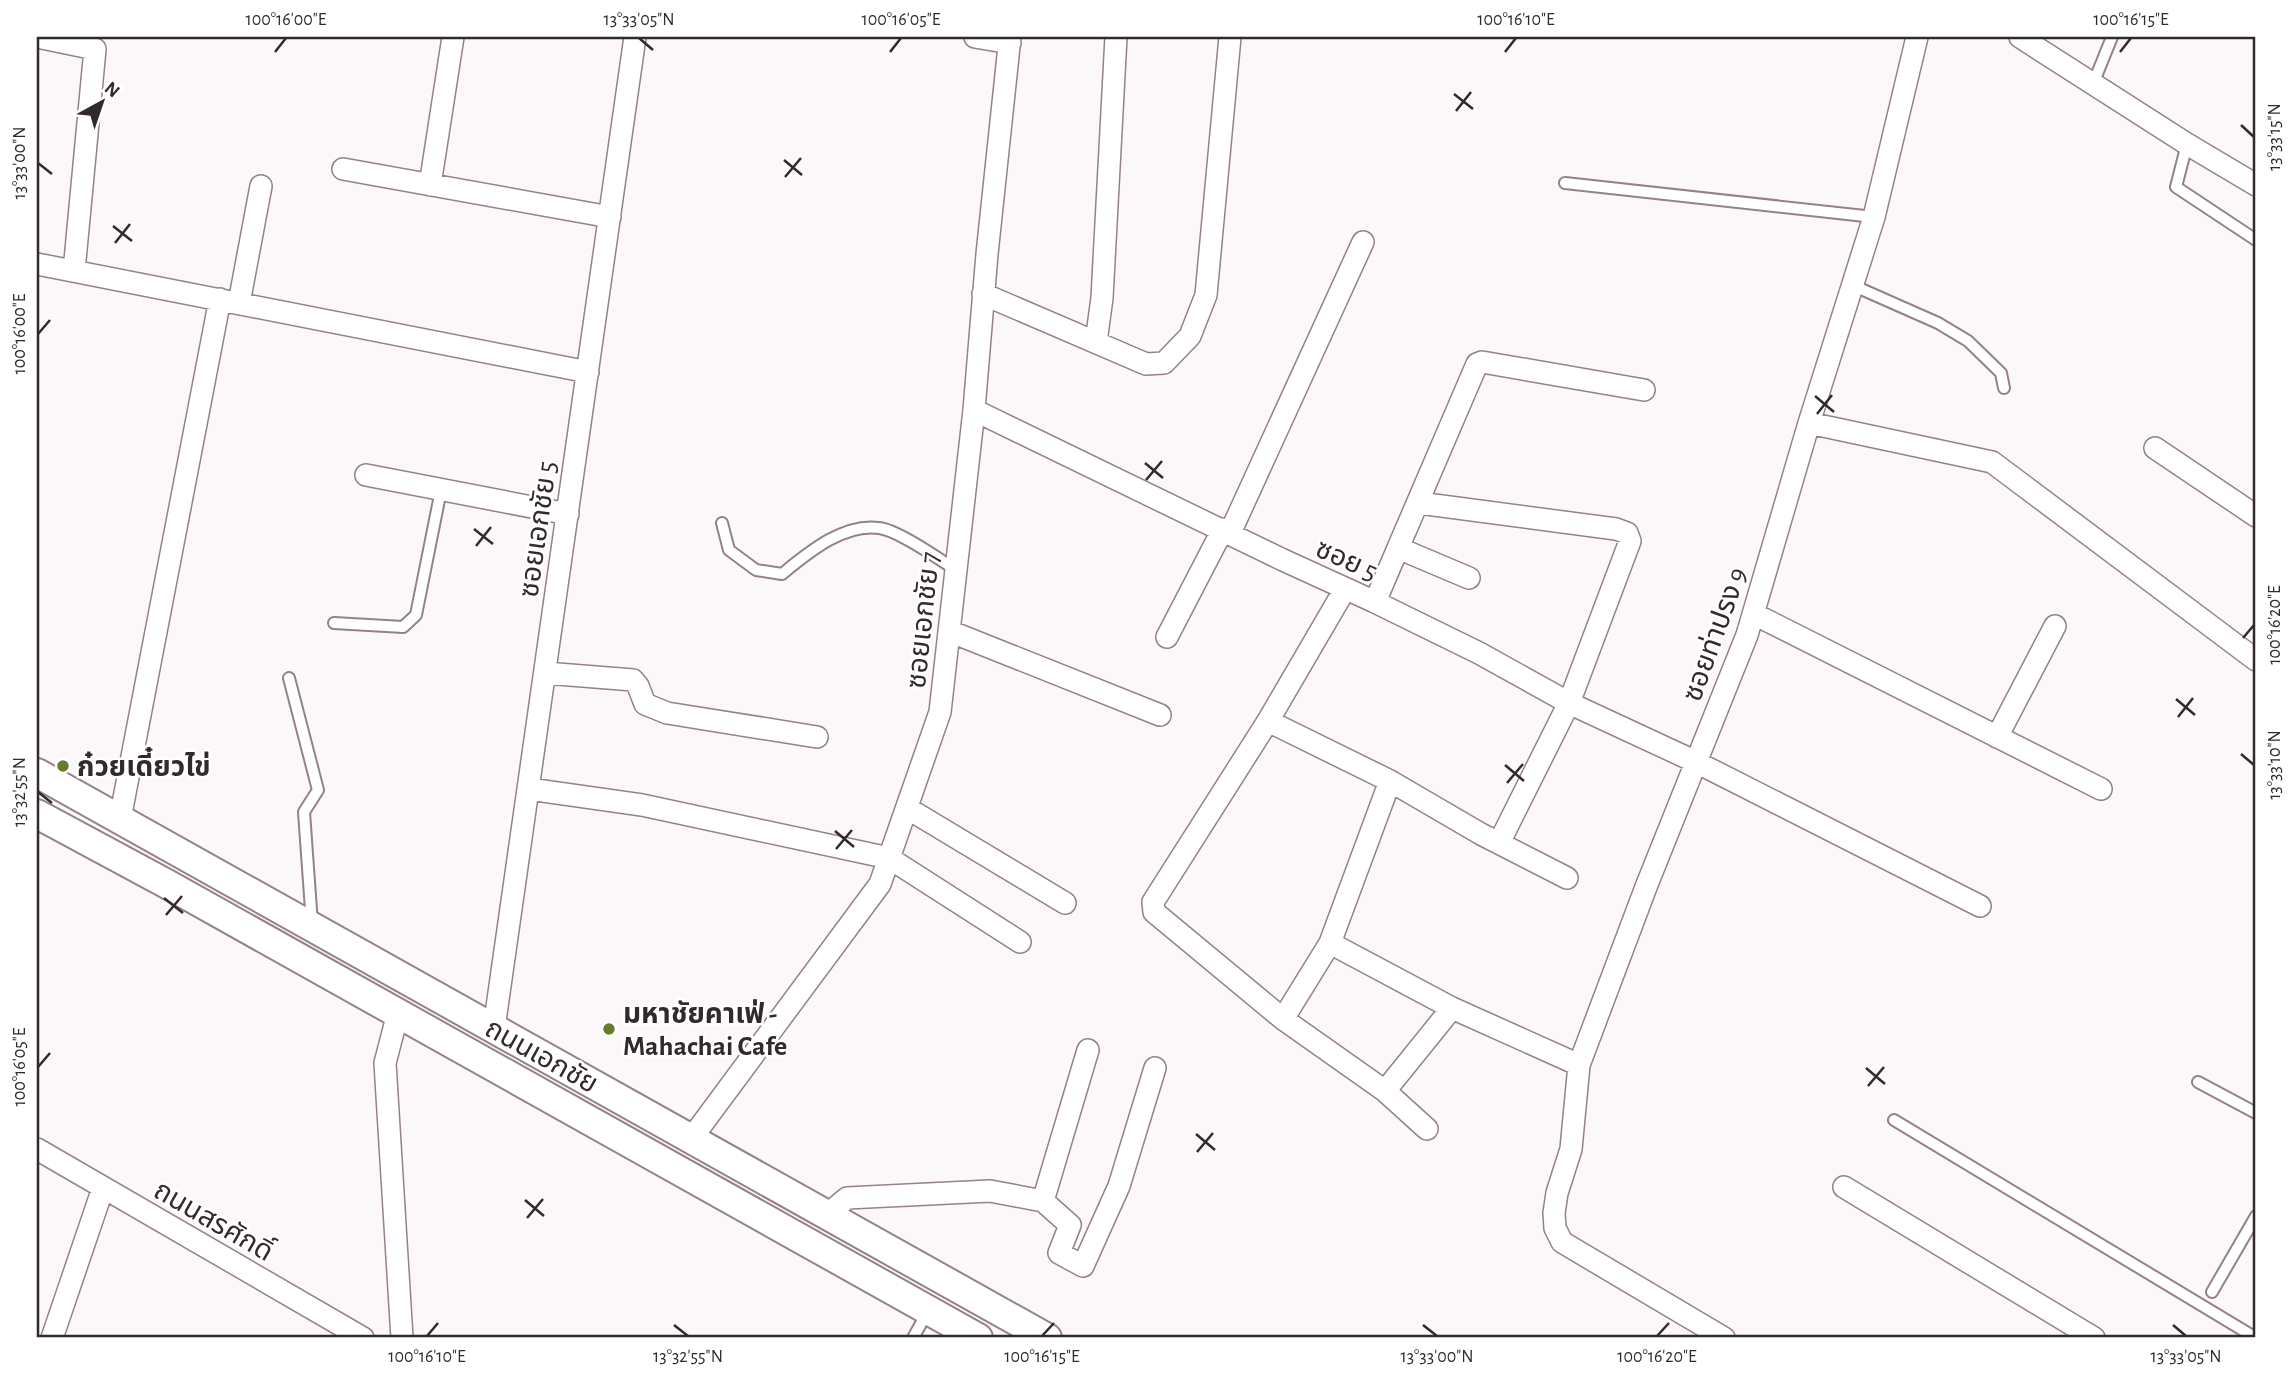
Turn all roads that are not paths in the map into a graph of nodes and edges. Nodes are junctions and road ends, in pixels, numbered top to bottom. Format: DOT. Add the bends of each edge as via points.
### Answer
graph roads {
  1 [pos="37,37"];
  2 [pos="453,37"];
  3 [pos="635,37"];
  4 [pos="975,37"];
  5 [pos="1116,37"];
  6 [pos="1230,37"];
  7 [pos="1917,37"];
  8 [pos="2020,37"];
  9 [pos="2112,37"];
  10 [pos="73,40"];
  11 [pos="1010,40"];
  12 [pos="2093,84"];
  13 [pos="2187,144"];
  14 [pos="343,169"];
  15 [pos="1565,183"];
  16 [pos="430,185"];
  17 [pos="2256,185"];
  18 [pos="261,186"];
  19 [pos="610,217"];
  20 [pos="1874,217"];
  21 [pos="2256,240"];
  22 [pos="1363,242"];
  23 [pos="37,264"];
  24 [pos="74,271"];
  25 [pos="1852,285"];
  26 [pos="983,294"];
  27 [pos="230,301"];
  28 [pos="1096,342"];
  29 [pos="588,372"];
  30 [pos="2004,388"];
  31 [pos="1644,390"];
  32 [pos="974,410"];
  33 [pos="1809,423"];
  34 [pos="2155,448"];
  35 [pos="366,475"];
  36 [pos="441,490"];
  37 [pos="1419,503"];
  38 [pos="568,514"];
  39 [pos="2256,516"];
  40 [pos="722,523"];
  41 [pos="1226,531"];
  42 [pos="1398,548"];
  43 [pos="956,570"];
  44 [pos="1468,578"];
  45 [pos="1345,589"];
  46 [pos="1375,602"];
  47 [pos="1754,614"];
  48 [pos="334,623"];
  49 [pos="2055,626"];
  50 [pos="949,631"];
  51 [pos="1167,637"];
  52 [pos="2256,660"];
  53 [pos="545,673"];
  54 [pos="289,678"];
  55 [pos="1569,704"];
  56 [pos="1160,715"];
  57 [pos="1268,720"];
  58 [pos="817,737"];
  59 [pos="1997,737"];
  60 [pos="1696,762"];
  61 [pos="37,772"];
  62 [pos="1390,781"];
  63 [pos="528,789"];
  64 [pos="2101,789"];
  65 [pos="906,808"];
  66 [pos="37,814"];
  67 [pos="120,819"];
  68 [pos="1499,843"];
  69 [pos="104,851"];
  70 [pos="889,858"];
  71 [pos="1567,878"];
  72 [pos="1065,902"];
  73 [pos="1980,906"];
  74 [pos="312,927"];
  75 [pos="1020,942"];
  76 [pos="1330,943"];
  77 [pos="1452,1008"];
  78 [pos="398,1013"];
  79 [pos="1283,1019"];
  80 [pos="494,1028"];
  81 [pos="1088,1050"];
  82 [pos="1579,1065"];
  83 [pos="1155,1068"];
  84 [pos="2199,1082"];
  85 [pos="1385,1091"];
  86 [pos="2256,1113"];
  87 [pos="1895,1120"];
  88 [pos="1427,1129"];
  89 [pos="691,1139"];
  90 [pos="37,1149"];
  91 [pos="1844,1187"];
  92 [pos="103,1188"];
  93 [pos="1043,1201"];
  94 [pos="827,1215"];
  95 [pos="2256,1216"];
  96 [pos="2212,1292"];
  97 [pos="928,1311"];
  98 [pos="2256,1323"];
  99 [pos="2253,1336"];
  100 [pos="52,1338"];
  101 [pos="363,1338"];
  102 [pos="402,1338"];
  103 [pos="913,1338"];
  104 [pos="978,1338"];
  105 [pos="1047,1338"];
  106 [pos="1724,1338"];
  107 [pos="2094,1338"];
  1 -- 10 [label="street"];
  2 -- 16 [label="street"];
  3 -- 19 [label="street, ซอยเอกชัย 5"];
  4 -- 11 [label="street"];
  5 -- 28 [label="street"];
  6 -- 28 [label="street" via="1206,295 1191,336 1164,363 1146,364"];
  7 -- 20 [label="street, ซอยท่าปรง 9"];
  8 -- 12 [label="street"];
  9 -- 12 [label="lane"];
  10 -- 24 [label="street" via="95,49"];
  11 -- 26 [label="street, ซอยเอกชัย 7"];
  12 -- 13 [label="street"];
  13 -- 17 [label="street"];
  13 -- 21 [label="lane" via="2176,187"];
  14 -- 16 [label="street"];
  15 -- 20 [label="lane"];
  16 -- 19 [label="street"];
  18 -- 27 [label="street"];
  19 -- 29 [label="street, ซอยเอกชัย 5"];
  20 -- 25 [label="street, ซอยท่าปรง 9"];
  22 -- 41 [label="street"];
  23 -- 24 [label="street"];
  24 -- 27 [label="street"];
  25 -- 30 [label="lane" via="1968,341 2001,373"];
  25 -- 33 [label="street, ซอยท่าปรง 9"];
  26 -- 28 [label="street"];
  26 -- 32 [label="street, ซอยเอกชัย 7"];
  27 -- 29 [label="street"];
  27 -- 67 [label="street"];
  29 -- 38 [label="street, ซอยเอกชัย 5"];
  31 -- 37 [label="street" via="1477,364"];
  32 -- 41 [label="street, ซอย 5"];
  32 -- 43 [label="street, ซอยเอกชัย 7"];
  33 -- 47 [label="street, ซอยท่าปรง 9"];
  33 -- 52 [label="street" via="1992,462"];
  34 -- 39 [label="street"];
  35 -- 36 [label="street"];
  36 -- 38 [label="street"];
  36 -- 48 [label="lane" via="416,615 403,627"];
  37 -- 42 [label="street"];
  37 -- 55 [label="street" via="1627,533 1630,541"];
  38 -- 53 [label="street, ซอยเอกชัย 5"];
  40 -- 43 [label="lane" via="729,550 756,570 782,574 806,554 849,530 880,527"];
  41 -- 45 [label="street, ซอย 5"];
  41 -- 51 [label="street"];
  42 -- 44 [label="street"];
  42 -- 46 [label="street"];
  43 -- 50 [label="street, ซอยเอกชัย 7"];
  45 -- 46 [label="street, ซอย 5"];
  45 -- 57 [label="street"];
  46 -- 55 [label="street, ซอย 5"];
  47 -- 59 [label="street"];
  47 -- 60 [label="street, ซอยท่าปรง 9"];
  49 -- 59 [label="street"];
  50 -- 56 [label="street"];
  50 -- 65 [label="street, ซอยเอกชัย 7" via="940,712"];
  53 -- 58 [label="street" via="633,680 645,704 667,713"];
  53 -- 63 [label="street, ซอยเอกชัย 5"];
  54 -- 74 [label="lane" via="318,790 304,812"];
  55 -- 60 [label="street, ซอย 5"];
  55 -- 68 [label="street"];
  57 -- 62 [label="street"];
  57 -- 79 [label="street" via="1153,907"];
  59 -- 64 [label="street"];
  60 -- 73 [label="street, ซอย 5"];
  60 -- 82 [label="street, ซอยท่าปรง 9"];
  61 -- 67 [label="main road, ถนนเอกชัย"];
  62 -- 68 [label="street"];
  62 -- 76 [label="street"];
  63 -- 70 [label="street" via="642,805"];
  63 -- 80 [label="street, ซอยเอกชัย 5"];
  65 -- 70 [label="street, ซอยเอกชัย 7"];
  65 -- 72 [label="street"];
  66 -- 69 [label="main road, ถนนเอกชัย"];
  67 -- 69 [label="main road"];
  67 -- 74 [label="main road, ถนนเอกชัย"];
  68 -- 71 [label="street"];
  69 -- 78 [label="main road, ถนนเอกชัย"];
  70 -- 75 [label="street"];
  70 -- 89 [label="street, ซอยเอกชัย 7" via="880,884"];
  74 -- 80 [label="main road, ถนนเอกชัย"];
  76 -- 77 [label="street"];
  76 -- 79 [label="street"];
  77 -- 82 [label="street"];
  77 -- 85 [label="street"];
  78 -- 97 [label="main road, ถนนเอกชัย"];
  78 -- 102 [label="street" via="385,1063"];
  79 -- 85 [label="street"];
  80 -- 89 [label="main road, ถนนเอกชัย"];
  81 -- 93 [label="street"];
  82 -- 106 [label="street, ซอยท่าปรง 9" via="1571,1149 1554,1213 1562,1242"];
  83 -- 93 [label="street" via="1119,1186 1083,1266 1059,1253 1070,1225"];
  84 -- 86 [label="lane"];
  85 -- 88 [label="street"];
  87 -- 99 [label="lane"];
  89 -- 94 [label="main road, ถนนเอกชัย"];
  90 -- 92 [label="street, ถนนสรศักดิ์"];
  91 -- 107 [label="street"];
  92 -- 100 [label="street"];
  92 -- 101 [label="street, ถนนสรศักดิ์"];
  93 -- 94 [label="street" via="990,1191 847,1198"];
  94 -- 105 [label="main road, ถนนเอกชัย"];
  95 -- 96 [label="lane"];
  97 -- 103 [label="lane"];
  97 -- 104 [label="main road, ถนนเอกชัย"];
  98 -- 99 [label="lane"];
}
